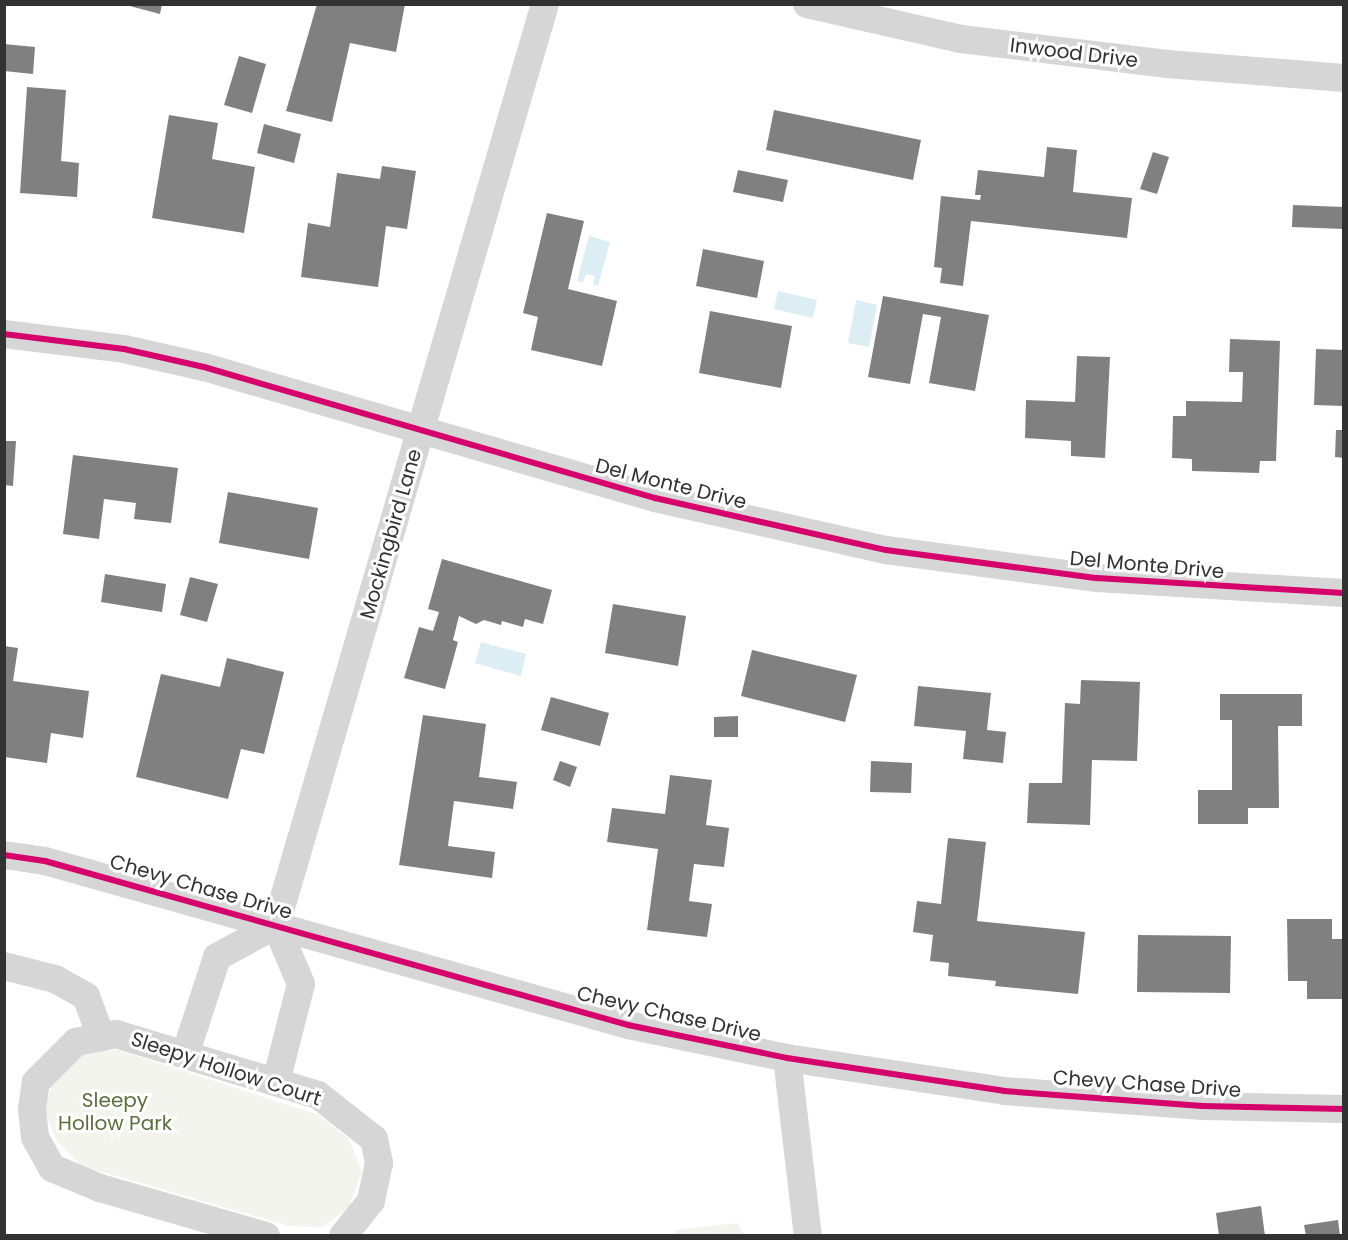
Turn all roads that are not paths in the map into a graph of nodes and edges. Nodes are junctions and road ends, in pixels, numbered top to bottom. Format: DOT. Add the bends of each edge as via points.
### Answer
graph roads {
  1 [pos="545,4"];
  2 [pos="807,4"];
  3 [pos="1344,78"];
  4 [pos="4,334"];
  5 [pos="420,432"];
  6 [pos="1344,593"];
  7 [pos="4,855"];
  8 [pos="276,925"];
  9 [pos="4,966"];
  10 [pos="101,1037"];
  11 [pos="185,1055"];
  12 [pos="787,1058"];
  13 [pos="276,1082"];
  14 [pos="1344,1109"];
  15 [pos="266,1236"];
  16 [pos="343,1236"];
  17 [pos="808,1236"];
  1 -- 5 [label="street, Mockingbird Lane"];
  2 -- 3 [label="street, Inwood Drive" via="961,39 1167,64"];
  4 -- 5 [label="street, Del Monte Drive" via="124,349 204,368"];
  5 -- 6 [label="street, Del Monte Drive" via="655,498 886,550 1097,578"];
  5 -- 8 [label="street, Mockingbird Lane"];
  7 -- 8 [label="street, Chevy Chase Drive" via="45,861"];
  8 -- 11 [label="street" via="217,957"];
  8 -- 12 [label="street, Chevy Chase Drive" via="628,1025"];
  8 -- 13 [label="street" via="301,984"];
  9 -- 10 [label="street" via="55,979 86,996"];
  10 -- 11 [label="street, Sleepy Hollow Court" via="116,1034"];
  10 -- 15 [label="street, Sleepy Hollow Court" via="76,1042 36,1082 32,1109 35,1137 52,1168 100,1188"];
  11 -- 13 [label="street, Sleepy Hollow Court"];
  12 -- 14 [label="street, Chevy Chase Drive" via="1004,1090 1202,1106"];
  12 -- 17 [label="street"];
  13 -- 16 [label="street, Sleepy Hollow Court" via="318,1095 350,1116 374,1139 380,1167 371,1201"];
}
